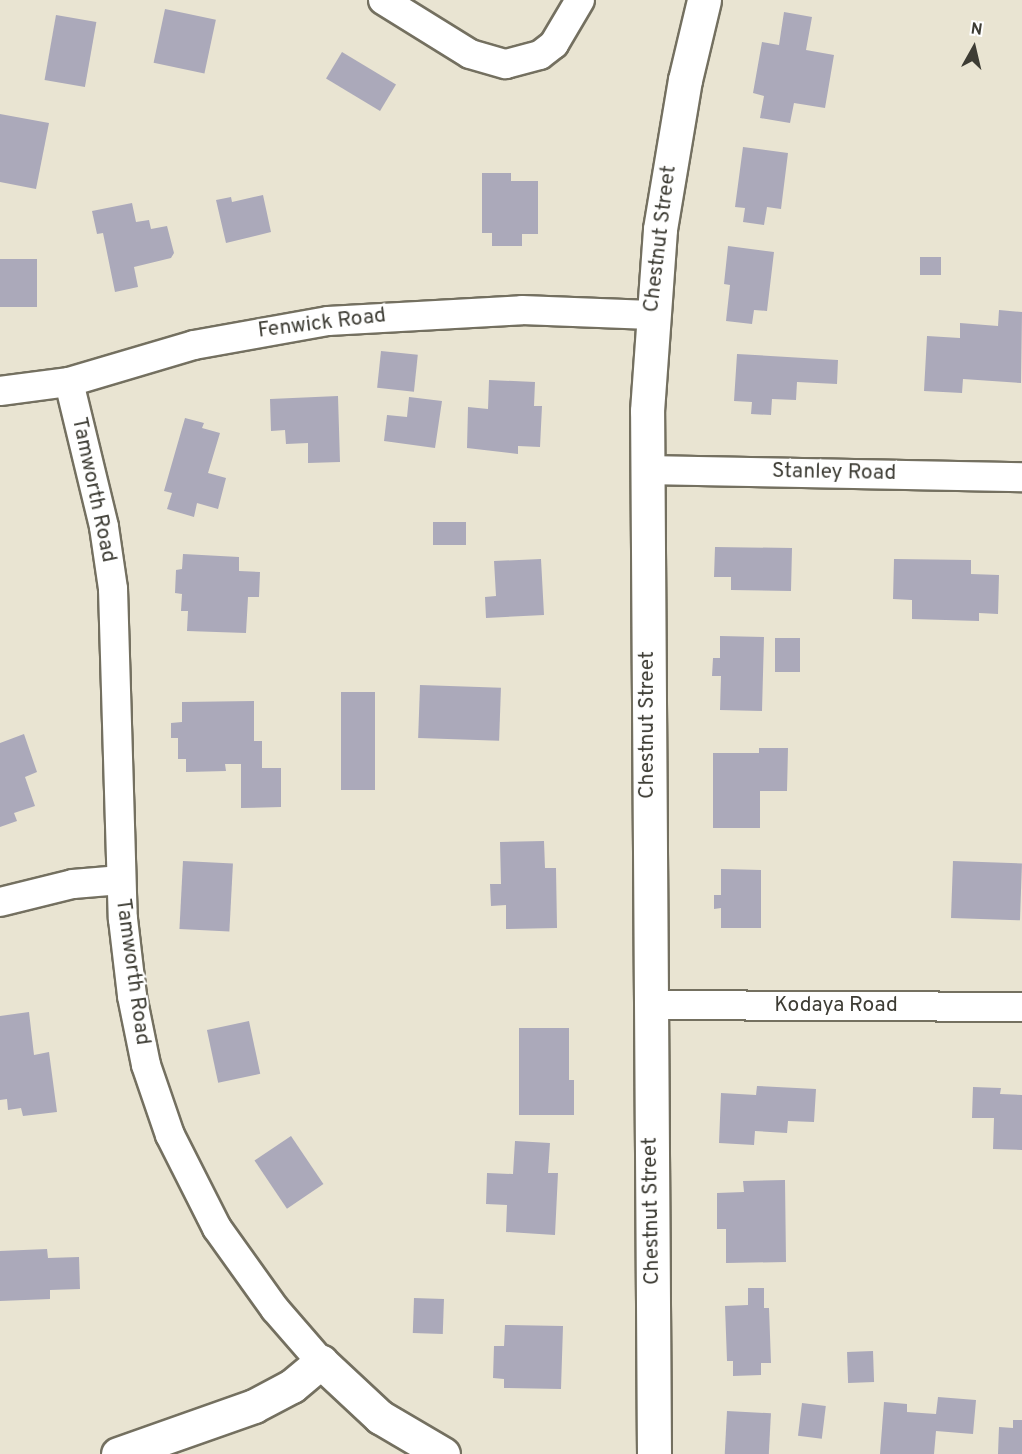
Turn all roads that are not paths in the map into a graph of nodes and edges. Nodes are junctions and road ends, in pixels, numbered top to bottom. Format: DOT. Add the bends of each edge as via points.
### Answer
graph roads {
  1 [pos="383,0"];
  2 [pos="580,0"];
  3 [pos="704,0"];
  4 [pos="651,315"];
  5 [pos="69,382"];
  6 [pos="0,391"];
  7 [pos="647,470"];
  8 [pos="1022,477"];
  9 [pos="121,880"];
  10 [pos="0,903"];
  11 [pos="650,1005"];
  12 [pos="1022,1007"];
  13 [pos="321,1362"];
  14 [pos="118,1454"];
  15 [pos="443,1454"];
  16 [pos="654,1454"];
  1 -- 2 [label="street" via="470,54 506,64 540,55 554,44"];
  3 -- 4 [label="main road, Chestnut Street" via="675,131"];
  4 -- 5 [label="street, Fenwick Road" via="522,310 328,321 194,345"];
  4 -- 7 [label="main road, Chestnut Street"];
  5 -- 6 [label="street, Fenwick Road"];
  5 -- 9 [label="street, Tamworth Road" via="104,526 113,589"];
  7 -- 8 [label="street, Stanley Road"];
  7 -- 11 [label="main road, Chestnut Street"];
  9 -- 10 [label="street" via="73,884"];
  9 -- 13 [label="street, Tamworth Road" via="126,957 138,1031 170,1135 217,1228 275,1308"];
  11 -- 12 [label="street, Kodaya Road"];
  11 -- 16 [label="main road, Chestnut Street"];
  13 -- 14 [label="main road" via="292,1386 254,1406"];
  13 -- 15 [label="main road, Tamworth Road" via="380,1417"];
}
